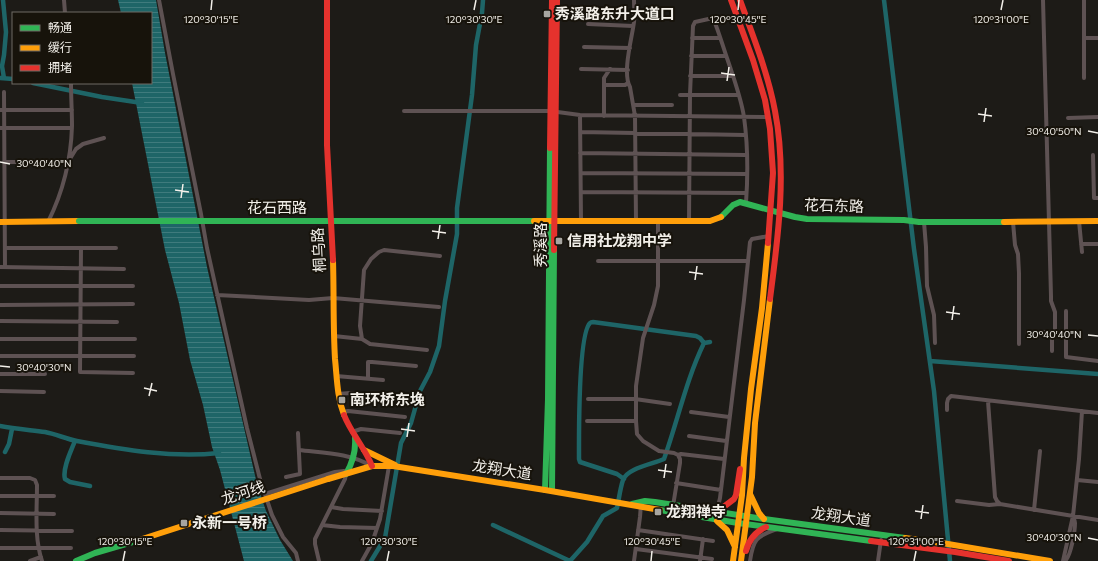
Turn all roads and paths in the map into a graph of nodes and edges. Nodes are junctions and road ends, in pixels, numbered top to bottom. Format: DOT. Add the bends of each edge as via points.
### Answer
graph roads {
  1 [pos="64,0"];
  2 [pos="160,0"];
  3 [pos="327,0"];
  4 [pos="552,0"];
  5 [pos="557,0"];
  6 [pos="634,0"];
  7 [pos="731,0"];
  8 [pos="740,0"];
  9 [pos="1043,0"];
  10 [pos="1084,0"];
  11 [pos="65,12"];
  12 [pos="588,24"];
  13 [pos="633,26"];
  14 [pos="692,38"];
  15 [pos="720,38"];
  16 [pos="1084,38"];
  17 [pos="1098,38"];
  18 [pos="584,47"];
  19 [pos="630,48"];
  20 [pos="691,56"];
  21 [pos="726,56"];
  22 [pos="581,69"];
  23 [pos="597,69"];
  24 [pos="610,69"];
  25 [pos="628,70"];
  26 [pos="690,76"];
  27 [pos="733,76"];
  28 [pos="604,78"];
  29 [pos="1084,78"];
  30 [pos="628,83"];
  31 [pos="71,85"];
  32 [pos="604,85"];
  33 [pos="4,92"];
  34 [pos="680,95"];
  35 [pos="690,95"];
  36 [pos="738,95"];
  37 [pos="633,105"];
  38 [pos="672,105"];
  39 [pos="2,110"];
  40 [pos="72,110"];
  41 [pos="404,111"];
  42 [pos="553,111"];
  43 [pos="580,115"];
  44 [pos="604,116"];
  45 [pos="635,116"];
  46 [pos="689,116"];
  47 [pos="744,117"];
  48 [pos="768,117"];
  49 [pos="1098,117"];
  50 [pos="1068,118"];
  51 [pos="2,128"];
  52 [pos="72,128"];
  53 [pos="580,132"];
  54 [pos="635,133"];
  55 [pos="689,134"];
  56 [pos="745,135"];
  57 [pos="104,138"];
  58 [pos="2,146"];
  59 [pos="580,153"];
  60 [pos="635,154"];
  61 [pos="689,154"];
  62 [pos="746,155"];
  63 [pos="1093,155"];
  64 [pos="4,162"];
  65 [pos="68,162"];
  66 [pos="580,172"];
  67 [pos="636,173"];
  68 [pos="689,173"];
  69 [pos="747,174"];
  70 [pos="1096,177"];
  71 [pos="581,192"];
  72 [pos="636,192"];
  73 [pos="689,192"];
  74 [pos="746,193"];
  75 [pos="1098,198"];
  76 [pos="746,203"];
  77 [pos="771,210"];
  78 [pos="779,212"];
  79 [pos="1098,220"];
  80 [pos="331,221"];
  81 [pos="552,221"];
  82 [pos="581,221"];
  83 [pos="636,221"];
  84 [pos="658,221"];
  85 [pos="689,221"];
  86 [pos="1080,221"];
  87 [pos="2,222"];
  88 [pos="48,222"];
  89 [pos="921,222"];
  90 [pos="1013,222"];
  91 [pos="1048,222"];
  92 [pos="769,236"];
  93 [pos="1082,244"];
  94 [pos="1098,244"];
  95 [pos="5,248"];
  96 [pos="82,248"];
  97 [pos="116,248"];
  98 [pos="1082,252"];
  99 [pos="440,256"];
  100 [pos="658,261"];
  101 [pos="748,261"];
  102 [pos="598,262"];
  103 [pos="2,267"];
  104 [pos="81,268"];
  105 [pos="124,269"];
  106 [pos="0,286"];
  107 [pos="81,286"];
  108 [pos="133,286"];
  109 [pos="217,295"];
  110 [pos="333,298"];
  111 [pos="362,300"];
  112 [pos="81,304"];
  113 [pos="133,304"];
  114 [pos="0,305"];
  115 [pos="439,307"];
  116 [pos="1066,312"];
  117 [pos="0,321"];
  118 [pos="80,322"];
  119 [pos="117,322"];
  120 [pos="1027,332"];
  121 [pos="1052,332"];
  122 [pos="334,336"];
  123 [pos="80,338"];
  124 [pos="0,339"];
  125 [pos="134,339"];
  126 [pos="362,339"];
  127 [pos="936,343"];
  128 [pos="1020,344"];
  129 [pos="427,350"];
  130 [pos="1052,351"];
  131 [pos="80,355"];
  132 [pos="0,356"];
  133 [pos="134,356"];
  134 [pos="1098,361"];
  135 [pos="416,366"];
  136 [pos="133,373"];
  137 [pos="0,374"];
  138 [pos="45,374"];
  139 [pos="336,376"];
  140 [pos="368,378"];
  141 [pos="383,380"];
  142 [pos="0,391"];
  143 [pos="44,392"];
  144 [pos="338,394"];
  145 [pos="588,398"];
  146 [pos="636,399"];
  147 [pos="406,400"];
  148 [pos="988,401"];
  149 [pos="670,404"];
  150 [pos="947,410"];
  151 [pos="1082,411"];
  152 [pos="343,412"];
  153 [pos="692,412"];
  154 [pos="1098,413"];
  155 [pos="405,416"];
  156 [pos="729,417"];
  157 [pos="587,421"];
  158 [pos="636,421"];
  159 [pos="298,433"];
  160 [pos="400,433"];
  161 [pos="354,434"];
  162 [pos="689,436"];
  163 [pos="726,441"];
  164 [pos="299,450"];
  165 [pos="363,450"];
  166 [pos="1040,451"];
  167 [pos="678,455"];
  168 [pos="354,458"];
  169 [pos="744,458"];
  170 [pos="724,459"];
  171 [pos="372,466"];
  172 [pos="391,466"];
  173 [pos="402,468"];
  174 [pos="346,474"];
  175 [pos="286,476"];
  176 [pos="0,478"];
  177 [pos="1077,480"];
  178 [pos="1098,482"];
  179 [pos="676,483"];
  180 [pos="544,490"];
  181 [pos="721,490"];
  182 [pos="552,491"];
  183 [pos="265,494"];
  184 [pos="750,494"];
  185 [pos="0,496"];
  186 [pos="37,496"];
  187 [pos="54,496"];
  188 [pos="957,501"];
  189 [pos="640,504"];
  190 [pos="1000,504"];
  191 [pos="673,506"];
  192 [pos="332,507"];
  193 [pos="1034,510"];
  194 [pos="382,511"];
  195 [pos="717,512"];
  196 [pos="0,513"];
  197 [pos="37,514"];
  198 [pos="54,514"];
  199 [pos="739,515"];
  200 [pos="747,516"];
  201 [pos="1073,516"];
  202 [pos="764,519"];
  203 [pos="716,520"];
  204 [pos="1098,520"];
  205 [pos="738,523"];
  206 [pos="745,524"];
  207 [pos="322,525"];
  208 [pos="766,527"];
  209 [pos="378,528"];
  210 [pos="778,529"];
  211 [pos="0,530"];
  212 [pos="638,530"];
  213 [pos="37,531"];
  214 [pos="72,531"];
  215 [pos="881,535"];
  216 [pos="703,539"];
  217 [pos="713,541"];
  218 [pos="880,542"];
  219 [pos="0,548"];
  220 [pos="39,548"];
  221 [pos="71,548"];
  222 [pos="735,548"];
  223 [pos="954,548"];
  224 [pos="636,549"];
  225 [pos="980,556"];
  226 [pos="42,559"];
  227 [pos="701,559"];
  228 [pos="712,560"];
  229 [pos="30,561"];
  230 [pos="78,561"];
  231 [pos="298,561"];
  232 [pos="320,561"];
  233 [pos="362,561"];
  234 [pos="634,561"];
  235 [pos="733,561"];
  236 [pos="742,561"];
  237 [pos="750,561"];
  238 [pos="878,561"];
  239 [pos="1009,561"];
  240 [pos="1050,561"];
  241 [pos="1064,561"];
  1 -- 11 [label="street"];
  2 -- 109 [label="street"];
  3 -- 80 [label="main road, 桐乌路" via="327,145"];
  4 -- 42 [label="main road, 秀溪路"];
  5 -- 42 [label="main road, 秀溪路"];
  6 -- 13 [label="street"];
  7 -- 48 [label="main road" via="758,73"];
  8 -- 78 [label="main road" via="766,75 776,115 780,162"];
  9 -- 91 [label="street"];
  10 -- 16 [label="street"];
  12 -- 13 [label="street"];
  13 -- 19 [label="street"];
  14 -- 15 [label="street"];
  14 -- 15 [label="street" via="696,22 713,18"];
  14 -- 20 [label="street"];
  15 -- 21 [label="street"];
  16 -- 17 [label="street"];
  16 -- 29 [label="street"];
  18 -- 19 [label="street"];
  19 -- 25 [label="street"];
  20 -- 21 [label="street"];
  20 -- 26 [label="street"];
  21 -- 27 [label="street"];
  22 -- 23 [label="street"];
  23 -- 24 [label="street"];
  23 -- 28 [label="street"];
  24 -- 25 [label="street"];
  24 -- 28 [label="street"];
  25 -- 30 [label="street"];
  26 -- 27 [label="street"];
  26 -- 35 [label="street"];
  27 -- 36 [label="street"];
  28 -- 32 [label="street"];
  30 -- 32 [label="street" via="625,86"];
  30 -- 37 [label="street"];
  31 -- 40 [label="street"];
  32 -- 44 [label="street"];
  33 -- 39 [label="street"];
  34 -- 35 [label="street"];
  35 -- 36 [label="street"];
  35 -- 46 [label="street"];
  36 -- 47 [label="street"];
  37 -- 38 [label="street"];
  37 -- 45 [label="street"];
  39 -- 40 [label="street"];
  39 -- 51 [label="street"];
  40 -- 52 [label="street"];
  41 -- 42 [label="street"];
  42 -- 43 [label="street"];
  42 -- 81 [label="main road, 秀溪路"];
  43 -- 44 [label="street"];
  43 -- 53 [label="street"];
  44 -- 45 [label="street"];
  45 -- 46 [label="street"];
  45 -- 54 [label="street"];
  46 -- 47 [label="street"];
  46 -- 55 [label="street"];
  47 -- 48 [label="street"];
  47 -- 56 [label="street"];
  48 -- 77 [label="main road" via="773,160"];
  49 -- 50 [label="street"];
  51 -- 52 [label="street"];
  51 -- 58 [label="street"];
  52 -- 65 [label="street"];
  53 -- 54 [label="street"];
  53 -- 59 [label="street"];
  54 -- 55 [label="street"];
  54 -- 60 [label="street"];
  55 -- 56 [label="street"];
  55 -- 61 [label="street"];
  56 -- 62 [label="street"];
  57 -- 65 [label="street" via="78,147"];
  58 -- 64 [label="street"];
  59 -- 60 [label="street"];
  59 -- 66 [label="street"];
  60 -- 61 [label="street"];
  60 -- 67 [label="street"];
  61 -- 62 [label="street"];
  61 -- 68 [label="street"];
  62 -- 69 [label="street"];
  63 -- 70 [label="street"];
  64 -- 65 [label="street"];
  64 -- 87 [label="street"];
  65 -- 88 [label="street" via="65,180"];
  66 -- 67 [label="street"];
  66 -- 71 [label="street"];
  67 -- 68 [label="street"];
  67 -- 72 [label="street"];
  68 -- 69 [label="street"];
  68 -- 73 [label="street"];
  69 -- 74 [label="street"];
  70 -- 75 [label="street" via="1094,198"];
  71 -- 72 [label="street"];
  71 -- 82 [label="street"];
  72 -- 73 [label="street"];
  72 -- 83 [label="street"];
  73 -- 74 [label="street"];
  73 -- 85 [label="street"];
  74 -- 76 [label="street"];
  76 -- 77 [label="main road, 花石东路"];
  76 -- 85 [label="main road" via="736,203 718,219"];
  77 -- 78 [label="main road, 花石东路"];
  77 -- 92 [label="main road"];
  78 -- 89 [label="main road, 花石东路" via="807,219"];
  78 -- 184 [label="main road" via="754,434"];
  79 -- 86 [label="main road, 花石东路"];
  80 -- 81 [label="main road, 花石西路"];
  80 -- 88 [label="main road, 花石西路, bridge"];
  80 -- 110 [label="main road, 桐乌路"];
  81 -- 82 [label="main road"];
  81 -- 180 [label="main road, 秀溪路"];
  81 -- 182 [label="main road, 秀溪路"];
  82 -- 83 [label="main road"];
  83 -- 84 [label="main road"];
  84 -- 85 [label="main road"];
  84 -- 100 [label="street"];
  86 -- 91 [label="main road, 花石东路"];
  86 -- 93 [label="street"];
  87 -- 88 [label="main road, 花石西路"];
  87 -- 95 [label="street"];
  89 -- 90 [label="main road, 花石东路"];
  89 -- 127 [label="street"];
  90 -- 91 [label="main road, 花石东路"];
  90 -- 128 [label="street" via="1018,254"];
  91 -- 121 [label="street" via="1051,301 1055,312 1055,332"];
  92 -- 101 [label="street" via="752,239"];
  92 -- 169 [label="main road"];
  93 -- 94 [label="street"];
  93 -- 98 [label="street"];
  95 -- 96 [label="street"];
  95 -- 103 [label="street"];
  96 -- 97 [label="street"];
  96 -- 104 [label="street"];
  99 -- 111 [label="street" via="384,250 379,252 371,258 364,270"];
  100 -- 101 [label="street"];
  100 -- 102 [label="street"];
  100 -- 146 [label="street" via="658,286 643,338"];
  101 -- 156 [label="street"];
  103 -- 104 [label="street"];
  104 -- 105 [label="street"];
  104 -- 107 [label="street"];
  106 -- 107 [label="street"];
  107 -- 108 [label="street"];
  107 -- 112 [label="street"];
  109 -- 110 [label="street" via="309,300"];
  109 -- 183 [label="street" via="239,398"];
  110 -- 111 [label="street"];
  110 -- 122 [label="main road, 桐乌路"];
  111 -- 115 [label="street"];
  111 -- 126 [label="street"];
  112 -- 113 [label="street"];
  112 -- 114 [label="street"];
  112 -- 118 [label="street"];
  116 -- 134 [label="street" via="1066,358"];
  117 -- 118 [label="street"];
  118 -- 119 [label="street"];
  118 -- 123 [label="street"];
  120 -- 121 [label="street"];
  121 -- 130 [label="street"];
  122 -- 126 [label="street"];
  122 -- 139 [label="main road, 桐乌路"];
  123 -- 124 [label="street"];
  123 -- 125 [label="street"];
  123 -- 131 [label="street"];
  126 -- 129 [label="street" via="370,344"];
  131 -- 132 [label="street"];
  131 -- 133 [label="street"];
  131 -- 136 [label="street" via="80,372"];
  135 -- 140 [label="street" via="368,362"];
  137 -- 138 [label="street"];
  139 -- 140 [label="street"];
  139 -- 144 [label="main road, 桐乌路"];
  140 -- 141 [label="street"];
  142 -- 143 [label="street"];
  144 -- 147 [label="street" via="350,393"];
  144 -- 152 [label="main road, 桐乌路"];
  145 -- 146 [label="street"];
  146 -- 149 [label="street"];
  146 -- 158 [label="street"];
  148 -- 150 [label="street" via="951,396 948,399"];
  148 -- 151 [label="street"];
  148 -- 190 [label="street" via="995,497"];
  151 -- 154 [label="street"];
  151 -- 177 [label="street"];
  152 -- 155 [label="street"];
  152 -- 161 [label="main road, 桐乌路"];
  153 -- 156 [label="street"];
  156 -- 163 [label="street"];
  157 -- 158 [label="street"];
  158 -- 167 [label="street" via="637,434 643,441 660,451"];
  159 -- 164 [label="street"];
  160 -- 161 [label="street" via="361,429"];
  161 -- 165 [label="main road, 桐乌路"];
  161 -- 168 [label="main road"];
  162 -- 163 [label="street"];
  163 -- 170 [label="street"];
  164 -- 168 [label="street"];
  164 -- 175 [label="street" via="300,474"];
  165 -- 171 [label="main road, 桐乌路"];
  165 -- 173 [label="main road"];
  166 -- 193 [label="street"];
  167 -- 170 [label="street"];
  167 -- 179 [label="street" via="680,460"];
  168 -- 171 [label="street"];
  168 -- 174 [label="main road"];
  169 -- 195 [label="main road" via="736,495"];
  169 -- 199 [label="main road"];
  170 -- 181 [label="street"];
  171 -- 172 [label="main road, 龙翔大道"];
  171 -- 174 [label="main road, 龙河线"];
  172 -- 173 [label="main road, 龙翔大道"];
  172 -- 194 [label="street"];
  173 -- 180 [label="main road, 龙翔大道"];
  174 -- 183 [label="street" via="344,471 335,472"];
  174 -- 192 [label="street"];
  174 -- 230 [label="main road, 龙河线, bridge" via="95,553"];
  176 -- 186 [label="street" via="35,480"];
  177 -- 178 [label="street"];
  177 -- 201 [label="street"];
  179 -- 181 [label="street"];
  179 -- 191 [label="street"];
  180 -- 182 [label="main road, 龙翔大道"];
  181 -- 195 [label="street"];
  182 -- 189 [label="main road, 龙翔大道" via="612,502"];
  183 -- 231 [label="street" via="275,521 283,537 296,553"];
  184 -- 200 [label="main road"];
  184 -- 202 [label="main road"];
  185 -- 186 [label="street"];
  186 -- 187 [label="street"];
  186 -- 197 [label="street"];
  188 -- 190 [label="street"];
  189 -- 191 [label="main road, 龙翔大道" via="650,502"];
  189 -- 203 [label="main road, 龙翔大道"];
  189 -- 212 [label="street"];
  190 -- 193 [label="street"];
  191 -- 195 [label="main road, 龙翔大道"];
  192 -- 194 [label="street"];
  192 -- 207 [label="street"];
  193 -- 201 [label="street"];
  194 -- 209 [label="street"];
  195 -- 199 [label="main road, 龙翔大道"];
  196 -- 197 [label="street"];
  197 -- 198 [label="street"];
  197 -- 213 [label="street"];
  199 -- 200 [label="main road, 龙翔大道"];
  199 -- 205 [label="main road"];
  200 -- 202 [label="main road, 龙翔大道"];
  200 -- 206 [label="main road"];
  201 -- 204 [label="street"];
  201 -- 241 [label="street"];
  202 -- 215 [label="main road, 龙翔大道"];
  203 -- 205 [label="main road, 龙翔大道"];
  203 -- 222 [label="main road" via="727,530"];
  205 -- 206 [label="main road, 龙翔大道"];
  205 -- 222 [label="main road"];
  206 -- 208 [label="main road, 龙翔大道"];
  206 -- 236 [label="main road"];
  207 -- 209 [label="street"];
  207 -- 232 [label="street" via="315,539"];
  208 -- 210 [label="main road, 龙翔大道"];
  208 -- 236 [label="main road" via="754,534 746,547"];
  209 -- 233 [label="street"];
  210 -- 218 [label="main road, 龙翔大道"];
  210 -- 237 [label="street" via="762,535 755,541"];
  211 -- 213 [label="street"];
  212 -- 216 [label="street"];
  212 -- 224 [label="street"];
  213 -- 214 [label="street"];
  213 -- 220 [label="street"];
  215 -- 218 [label="street"];
  215 -- 223 [label="main road, 龙翔大道" via="942,543"];
  216 -- 217 [label="street"];
  216 -- 227 [label="street"];
  218 -- 223 [label="main road, 龙翔大道" via="943,550"];
  218 -- 238 [label="street"];
  219 -- 220 [label="street"];
  220 -- 221 [label="street"];
  220 -- 226 [label="street"];
  222 -- 235 [label="main road"];
  223 -- 225 [label="main road, 龙翔大道"];
  224 -- 227 [label="street"];
  224 -- 234 [label="street"];
  225 -- 239 [label="main road, 龙翔大道"];
  225 -- 240 [label="main road, 龙翔大道"];
  226 -- 229 [label="street"];
  227 -- 228 [label="street"];
}
